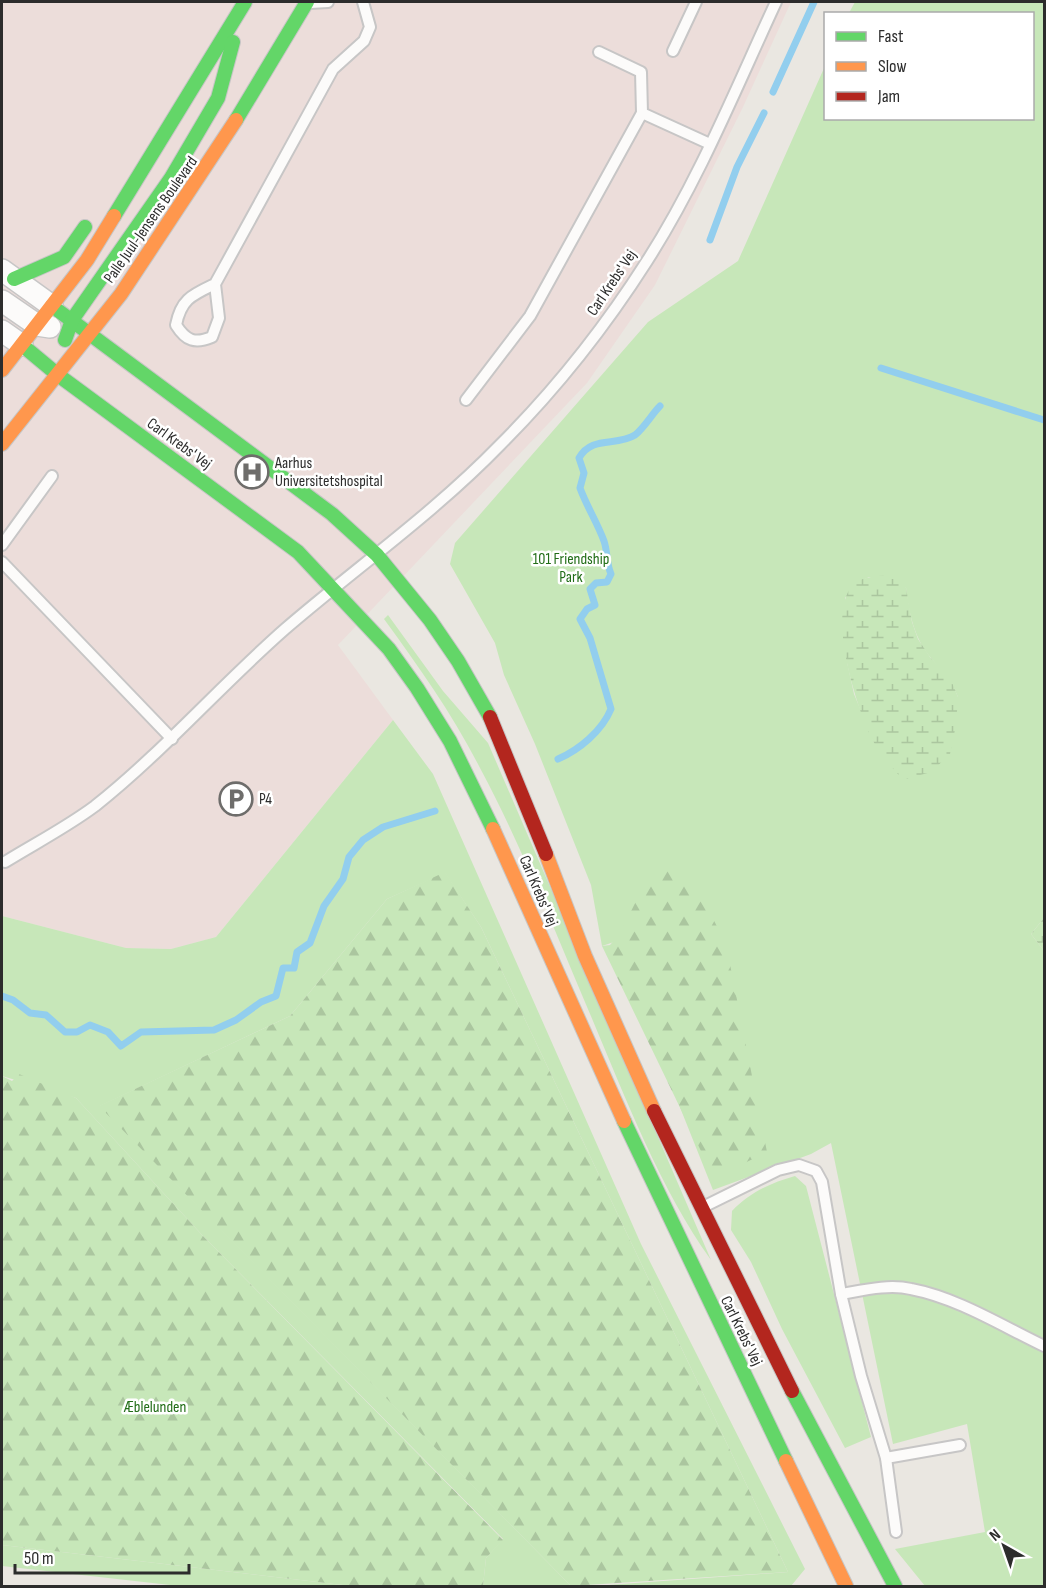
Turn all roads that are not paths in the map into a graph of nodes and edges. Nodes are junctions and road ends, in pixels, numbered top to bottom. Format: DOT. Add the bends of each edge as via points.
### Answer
graph roads {
  1 [pos="245,2"];
  2 [pos="306,2"];
  3 [pos="328,2"];
  4 [pos="363,2"];
  5 [pos="696,2"];
  6 [pos="776,2"];
  7 [pos="673,51"];
  8 [pos="600,52"];
  9 [pos="180,111"];
  10 [pos="642,113"];
  11 [pos="710,144"];
  12 [pos="112,191"];
  13 [pos="93,217"];
  14 [pos="8,274"];
  15 [pos="215,284"];
  16 [pos="2,300"];
  17 [pos="52,306"];
  18 [pos="37,325"];
  19 [pos="69,325"];
  20 [pos="2,331"];
  21 [pos="91,334"];
  22 [pos="22,345"];
  23 [pos="2,370"];
  24 [pos="58,375"];
  25 [pos="466,400"];
  26 [pos="2,444"];
  27 [pos="52,476"];
  28 [pos="2,545"];
  29 [pos="377,555"];
  30 [pos="2,562"];
  31 [pos="333,590"];
  32 [pos="172,739"];
  33 [pos="5,862"];
  34 [pos="700,1209"];
  35 [pos="841,1294"];
  36 [pos="1044,1346"];
  37 [pos="960,1445"];
  38 [pos="886,1458"];
  39 [pos="896,1532"];
  40 [pos="846,1587"];
  41 [pos="895,1587"];
  1 -- 9 [label="street, Palle Juul-Jensens Boulevard"];
  1 -- 19 [label="street" via="218,98 171,178"];
  2 -- 3 [label="lane"];
  2 -- 21 [label="street, Palle Juul-Jensens Boulevard" via="215,156"];
  4 -- 15 [label="lane" via="370,27 364,41 333,69"];
  5 -- 7 [label="lane"];
  6 -- 11 [label="lane, Carl Krebs' Vej"];
  8 -- 10 [label="lane" via="641,72"];
  9 -- 12 [label="street"];
  9 -- 17 [label="street, Palle Juul-Jensens Boulevard" via="87,260"];
  10 -- 11 [label="lane"];
  10 -- 25 [label="lane" via="530,316"];
  11 -- 29 [label="lane, Carl Krebs' Vej" via="649,258 595,336 501,445"];
  13 -- 14 [label="street" via="64,257"];
  14 -- 17 [label="street"];
  15 -- 15 [label="lane" via="190,296 178,310 176,325 184,338 199,342 212,337 219,318"];
  16 -- 18 [label="street"];
  17 -- 18 [label="street, Palle Juul-Jensens Boulevard"];
  17 -- 19 [label="street"];
  18 -- 19 [label="street"];
  18 -- 22 [label="street, Palle Juul-Jensens Boulevard"];
  19 -- 21 [label="street"];
  19 -- 24 [label="street"];
  20 -- 22 [label="street"];
  21 -- 24 [label="street, Palle Juul-Jensens Boulevard"];
  21 -- 29 [label="street, Carl Krebs' Vej" via="332,514"];
  22 -- 23 [label="street, Palle Juul-Jensens Boulevard"];
  22 -- 24 [label="street, Carl Krebs' Vej"];
  24 -- 26 [label="street, Palle Juul-Jensens Boulevard"];
  24 -- 31 [label="street, Carl Krebs' Vej" via="298,552"];
  27 -- 28 [label="lane"];
  29 -- 31 [label="lane"];
  29 -- 34 [label="street, Carl Krebs' Vej" via="458,660 489,715 585,956"];
  30 -- 32 [label="lane"];
  31 -- 32 [label="lane" via="283,631"];
  31 -- 40 [label="street, Carl Krebs' Vej" via="389,649 450,741 663,1206"];
  32 -- 33 [label="lane" via="93,807"];
  34 -- 35 [label="lane" via="778,1170 799,1165 816,1171 822,1182"];
  34 -- 41 [label="street, Carl Krebs' Vej"];
  35 -- 36 [label="lane" via="909,1288 940,1297"];
  35 -- 38 [label="lane"];
  37 -- 38 [label="lane"];
  38 -- 39 [label="lane"];
}
